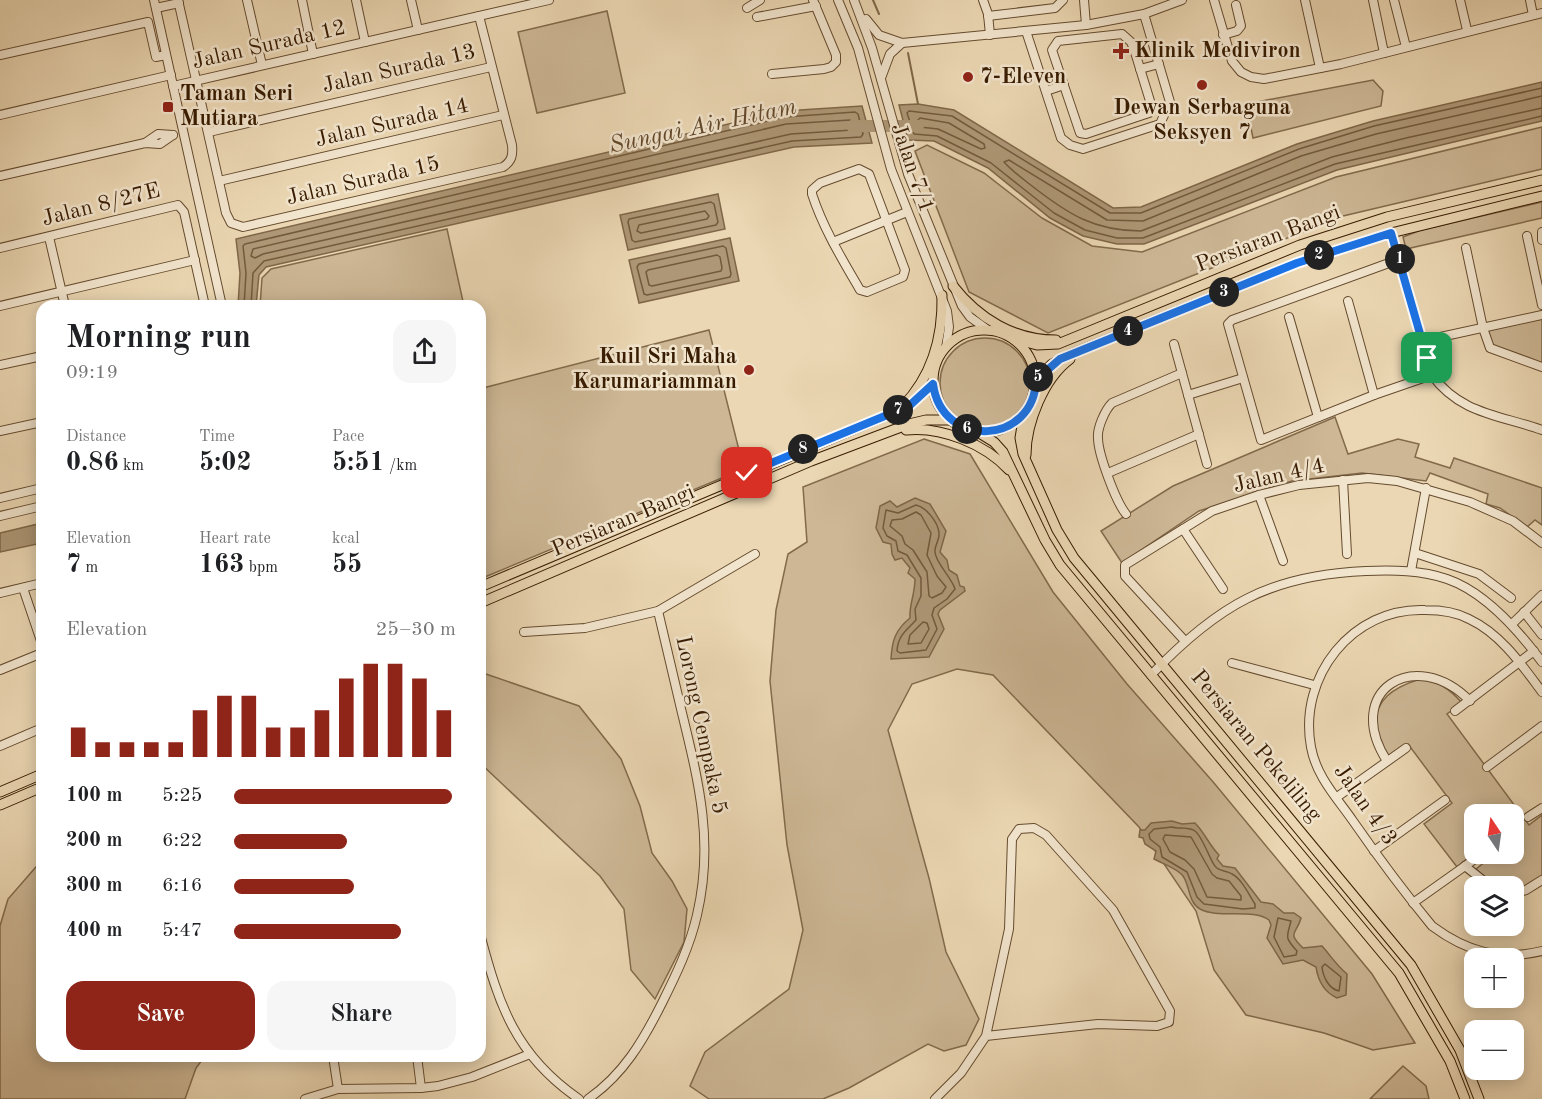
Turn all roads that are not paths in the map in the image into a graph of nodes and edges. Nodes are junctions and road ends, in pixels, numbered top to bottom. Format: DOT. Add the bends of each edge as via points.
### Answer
graph roads {
  1 [pos="247,0"];
  2 [pos="302,0"];
  3 [pos="356,0"];
  4 [pos="411,0"];
  5 [pos="549,0"];
  6 [pos="760,0"];
  7 [pos="838,0"];
  8 [pos="854,0"];
  9 [pos="983,0"];
  10 [pos="1063,0"];
  11 [pos="1084,0"];
  12 [pos="1182,0"];
  13 [pos="1214,0"];
  14 [pos="1305,0"];
  15 [pos="1373,0"];
  16 [pos="1394,0"];
  17 [pos="1460,0"];
  18 [pos="1530,0"];
  19 [pos="178,2"];
  20 [pos="814,3"];
  21 [pos="155,4"];
  22 [pos="1236,5"];
  23 [pos="747,8"];
  24 [pos="858,8"];
  25 [pos="1542,13"];
  26 [pos="1144,14"];
  27 [pos="1533,15"];
  28 [pos="480,16"];
  29 [pos="988,16"];
  30 [pos="757,17"];
  31 [pos="1086,25"];
  32 [pos="418,30"];
  33 [pos="1467,30"];
  34 [pos="1026,31"];
  35 [pos="990,35"];
  36 [pos="1223,35"];
  37 [pos="365,42"];
  38 [pos="902,43"];
  39 [pos="1406,47"];
  40 [pos="1384,52"];
  41 [pos="313,54"];
  42 [pos="0,55"];
  43 [pos="166,55"];
  44 [pos="1159,64"];
  45 [pos="262,65"];
  46 [pos="491,67"];
  47 [pos="1140,69"];
  48 [pos="1320,69"];
  49 [pos="772,74"];
  50 [pos="171,75"];
  51 [pos="881,79"];
  52 [pos="197,80"];
  53 [pos="1064,85"];
  54 [pos="173,86"];
  55 [pos="1046,91"];
  56 [pos="0,115"];
  57 [pos="503,115"];
  58 [pos="183,132"];
  59 [pos="209,132"];
  60 [pos="0,176"];
  61 [pos="1542,180"];
  62 [pos="219,181"];
  63 [pos="1542,196"];
  64 [pos="907,212"];
  65 [pos="886,220"];
  66 [pos="1542,232"];
  67 [pos="1391,233"];
  68 [pos="1527,236"];
  69 [pos="49,237"];
  70 [pos="1542,240"];
  71 [pos="833,242"];
  72 [pos="0,248"];
  73 [pos="1467,248"];
  74 [pos="1400,259"];
  75 [pos="195,260"];
  76 [pos="953,286"];
  77 [pos="61,291"];
  78 [pos="942,295"];
  79 [pos="63,300"];
  80 [pos="204,300"];
  81 [pos="221,300"];
  82 [pos="1348,301"];
  83 [pos="1542,305"];
  84 [pos="0,306"];
  85 [pos="1542,315"];
  86 [pos="1289,317"];
  87 [pos="1484,328"];
  88 [pos="988,330"];
  89 [pos="1014,339"];
  90 [pos="1073,339"];
  91 [pos="1422,341"];
  92 [pos="1174,344"];
  93 [pos="1093,346"];
  94 [pos="946,347"];
  95 [pos="36,357"];
  96 [pos="0,365"];
  97 [pos="1542,367"];
  98 [pos="1182,373"];
  99 [pos="1432,375"];
  100 [pos="1243,378"];
  101 [pos="1036,380"];
  102 [pos="933,384"];
  103 [pos="1188,395"];
  104 [pos="1374,395"];
  105 [pos="899,410"];
  106 [pos="1024,414"];
  107 [pos="1318,417"];
  108 [pos="951,420"];
  109 [pos="36,423"];
  110 [pos="1542,430"];
  111 [pos="0,431"];
  112 [pos="976,431"];
  113 [pos="888,432"];
  114 [pos="1199,434"];
  115 [pos="1027,464"];
  116 [pos="1207,464"];
  117 [pos="1108,473"];
  118 [pos="1015,477"];
  119 [pos="1343,480"];
  120 [pos="1426,488"];
  121 [pos="36,489"];
  122 [pos="1259,495"];
  123 [pos="0,498"];
  124 [pos="36,507"];
  125 [pos="1126,514"];
  126 [pos="0,516"];
  127 [pos="1183,529"];
  128 [pos="1542,543"];
  129 [pos="1415,553"];
  130 [pos="755,554"];
  131 [pos="1347,554"];
  132 [pos="1283,561"];
  133 [pos="1411,571"];
  134 [pos="486,584"];
  135 [pos="36,585"];
  136 [pos="23,588"];
  137 [pos="1223,589"];
  138 [pos="0,593"];
  139 [pos="1542,595"];
  140 [pos="1511,598"];
  141 [pos="486,600"];
  142 [pos="658,611"];
  143 [pos="1524,612"];
  144 [pos="1512,624"];
  145 [pos="36,626"];
  146 [pos="524,632"];
  147 [pos="1542,635"];
  148 [pos="1185,641"];
  149 [pos="1534,651"];
  150 [pos="36,655"];
  151 [pos="1520,662"];
  152 [pos="1542,662"];
  153 [pos="1162,663"];
  154 [pos="1232,663"];
  155 [pos="0,670"];
  156 [pos="1151,675"];
  157 [pos="1314,685"];
  158 [pos="1542,692"];
  159 [pos="1470,701"];
  160 [pos="1455,711"];
  161 [pos="1542,726"];
  162 [pos="36,731"];
  163 [pos="0,746"];
  164 [pos="1406,748"];
  165 [pos="1387,761"];
  166 [pos="1487,767"];
  167 [pos="36,777"];
  168 [pos="36,790"];
  169 [pos="0,792"];
  170 [pos="1336,798"];
  171 [pos="1445,800"];
  172 [pos="0,805"];
  173 [pos="1542,808"];
  174 [pos="1528,818"];
  175 [pos="1374,851"];
  176 [pos="1468,864"];
  177 [pos="1465,866"];
  178 [pos="1478,876"];
  179 [pos="1542,880"];
  180 [pos="1524,891"];
  181 [pos="1413,903"];
  182 [pos="1542,951"];
  183 [pos="486,955"];
  184 [pos="986,1036"];
  185 [pos="530,1054"];
  186 [pos="334,1062"];
  187 [pos="418,1062"];
  188 [pos="421,1088"];
  189 [pos="338,1089"];
  190 [pos="305,1099"];
  191 [pos="579,1099"];
  192 [pos="588,1099"];
  193 [pos="935,1099"];
  194 [pos="1465,1099"];
  195 [pos="1479,1099"];
  1 -- 45 [label="street"];
  2 -- 41 [label="street"];
  3 -- 37 [label="street"];
  4 -- 32 [label="street"];
  5 -- 28 [label="street, Jalan Surada 12"];
  6 -- 23 [label="street"];
  7 -- 64 [label="street, Jalan 7/1" via="858,48"];
  8 -- 24 [label="street, Jalan 7/1"];
  9 -- 29 [label="street"];
  10 -- 29 [label="street" via="1055,8"];
  11 -- 31 [label="street"];
  12 -- 26 [label="street"];
  13 -- 36 [label="street"];
  14 -- 48 [label="street"];
  15 -- 40 [label="street"];
  16 -- 39 [label="street"];
  17 -- 33 [label="street"];
  18 -- 27 [label="street"];
  19 -- 21 [label="street"];
  19 -- 52 [label="street"];
  20 -- 30 [label="street"];
  20 -- 49 [label="street" via="836,62 824,69"];
  21 -- 43 [label="street"];
  22 -- 36 [label="street" via="1241,27"];
  24 -- 38 [label="street, Jalan 7/1" via="879,35"];
  24 -- 51 [label="street, Jalan 7/1"];
  25 -- 27 [label="street"];
  26 -- 31 [label="street"];
  26 -- 44 [label="street"];
  27 -- 33 [label="street"];
  28 -- 32 [label="street, Jalan Surada 12"];
  28 -- 46 [label="street"];
  29 -- 35 [label="street"];
  31 -- 34 [label="street"];
  32 -- 37 [label="street, Jalan Surada 12"];
  33 -- 39 [label="street"];
  34 -- 35 [label="street"];
  34 -- 55 [label="street"];
  35 -- 38 [label="street"];
  36 -- 48 [label="street" via="1232,61 1251,77 1275,78"];
  37 -- 41 [label="street, Jalan Surada 12"];
  38 -- 51 [label="street" via="891,54"];
  39 -- 40 [label="street"];
  40 -- 48 [label="street"];
  41 -- 45 [label="street, Jalan Surada 12"];
  42 -- 43 [label="street" via="148,22 156,57"];
  43 -- 50 [label="street"];
  44 -- 47 [label="street"];
  44 -- 55 [label="street" via="1170,102 1160,124 1083,149 1061,138"];
  45 -- 52 [label="street, Jalan Surada 12"];
  46 -- 57 [label="street"];
  46 -- 59 [label="street, Jalan Surada 13"];
  47 -- 53 [label="street" via="1131,42 1122,34 1058,41 1052,50"];
  47 -- 53 [label="street" via="1150,101 1149,113 1086,134 1080,133"];
  50 -- 54 [label="street"];
  50 -- 56 [label="street"];
  51 -- 76 [label="street, Jalan 7/1" via="913,188"];
  52 -- 54 [label="street, Jalan Surada 12"];
  52 -- 59 [label="street"];
  53 -- 55 [label="street"];
  54 -- 58 [label="street"];
  57 -- 62 [label="street, Jalan Surada 14"];
  57 -- 62 [label="street, Jalan Surada 15" via="512,152 509,163 503,167 251,226 231,224"];
  58 -- 60 [label="street" via="158,134 145,143"];
  58 -- 81 [label="street"];
  59 -- 62 [label="street"];
  61 -- 90 [label="main road, Persiaran Bangi" via="1386,217 1300,245"];
  63 -- 67 [label="main road, Persiaran Bangi"];
  64 -- 65 [label="street"];
  64 -- 78 [label="street, Jalan 7/1"];
  65 -- 71 [label="street"];
  65 -- 71 [label="street" via="905,274 867,292 860,290"];
  65 -- 71 [label="street" via="864,170 853,170 820,183 812,194"];
  66 -- 70 [label="street"];
  67 -- 74 [label="street"];
  67 -- 93 [label="main road, Persiaran Bangi" via="1297,263"];
  68 -- 83 [label="street"];
  69 -- 72 [label="street, Jalan 8/27E"];
  69 -- 75 [label="street, Jalan 8/27E" via="178,205 184,212"];
  69 -- 77 [label="street"];
  73 -- 87 [label="street"];
  74 -- 91 [label="street"];
  74 -- 100 [label="street" via="1232,320 1228,324"];
  75 -- 77 [label="street"];
  75 -- 80 [label="street, Jalan 8/27E"];
  76 -- 88 [label="street, Jalan 7/1" via="967,313"];
  76 -- 90 [label="main road" via="976,312 999,326 1032,338"];
  77 -- 79 [label="street"];
  77 -- 84 [label="street"];
  78 -- 94 [label="street, Jalan 7/1" via="949,322"];
  78 -- 105 [label="main road" via="940,332 930,365 920,386"];
  82 -- 104 [label="street"];
  85 -- 87 [label="street"];
  86 -- 107 [label="street"];
  87 -- 91 [label="street"];
  87 -- 97 [label="street" via="1491,350"];
  88 -- 89 [label="main road"];
  88 -- 94 [label="main road" via="968,332"];
  89 -- 90 [label="main road, Persiaran Bangi" via="1042,346"];
  89 -- 101 [label="main road" via="1028,353"];
  91 -- 99 [label="street"];
  92 -- 98 [label="street"];
  93 -- 101 [label="main road, Persiaran Bangi" via="1052,364"];
  93 -- 115 [label="main road" via="1059,367 1047,384 1029,429"];
  94 -- 102 [label="main road" via="936,364"];
  95 -- 96 [label="street"];
  98 -- 103 [label="street"];
  98 -- 117 [label="street" via="1108,407 1098,436"];
  99 -- 104 [label="street"];
  99 -- 110 [label="street" via="1462,404"];
  100 -- 103 [label="street"];
  100 -- 107 [label="street" via="1261,440"];
  101 -- 106 [label="main road" via="1034,395"];
  102 -- 105 [label="main road, Persiaran Bangi" via="918,400"];
  102 -- 108 [label="main road" via="940,406"];
  103 -- 114 [label="street"];
  104 -- 107 [label="street"];
  105 -- 134 [label="main road, Persiaran Bangi"];
  106 -- 112 [label="main road" via="1002,429"];
  106 -- 115 [label="main road, Persiaran Pekeliling" via="1020,441"];
  108 -- 112 [label="main road"];
  108 -- 113 [label="main road, Persiaran Bangi" via="920,421"];
  109 -- 111 [label="street"];
  112 -- 118 [label="main road, Persiaran Pekeliling" via="1001,448"];
  113 -- 118 [label="main road" via="925,429 946,434 994,456"];
  113 -- 141 [label="main road, Persiaran Bangi" via="811,461"];
  114 -- 116 [label="street"];
  114 -- 117 [label="street"];
  115 -- 153 [label="main road, Persiaran Pekeliling" via="1074,558"];
  117 -- 125 [label="street" via="1117,501"];
  118 -- 156 [label="main road, Persiaran Pekeliling" via="1060,565"];
  119 -- 120 [label="street, Jalan 4/4" via="1368,478"];
  119 -- 122 [label="street, Jalan 4/4"];
  119 -- 131 [label="street"];
  120 -- 128 [label="street, Jalan 4/4" via="1494,511"];
  120 -- 129 [label="street"];
  121 -- 123 [label="street"];
  122 -- 127 [label="street, Jalan 4/4" via="1212,512"];
  122 -- 132 [label="street"];
  124 -- 126 [label="street"];
  127 -- 137 [label="street"];
  127 -- 148 [label="street, Jalan 4/4" via="1128,563 1124,573"];
  129 -- 133 [label="street"];
  129 -- 140 [label="street" via="1479,574"];
  130 -- 142 [label="street, Lorong Cempaka 5"];
  133 -- 144 [label="street" via="1459,584"];
  133 -- 148 [label="street" via="1335,573 1294,580 1261,591 1228,609"];
  135 -- 136 [label="street"];
  136 -- 138 [label="street"];
  136 -- 145 [label="street"];
  139 -- 143 [label="street"];
  142 -- 146 [label="street, Lorong Cempaka 5" via="585,628"];
  142 -- 192 [label="street, Lorong Cempaka 5" via="703,807 702,889 690,943 656,1016 627,1064"];
  143 -- 144 [label="street"];
  143 -- 147 [label="street"];
  144 -- 149 [label="street"];
  148 -- 153 [label="street"];
  149 -- 151 [label="street"];
  149 -- 152 [label="street"];
  150 -- 155 [label="street"];
  151 -- 157 [label="street, Jalan 4/3" via="1496,637 1468,618 1416,609 1386,615 1348,636 1331,655"];
  151 -- 158 [label="street, Jalan 4/3"];
  151 -- 159 [label="street"];
  153 -- 156 [label="street"];
  153 -- 195 [label="main road, Persiaran Pekeliling" via="1411,965 1461,1050"];
  154 -- 157 [label="street"];
  156 -- 194 [label="main road, Persiaran Pekeliling" via="1398,973 1450,1061"];
  157 -- 170 [label="street, Jalan 4/3" via="1308,727 1311,748 1316,767"];
  159 -- 160 [label="street"];
  159 -- 165 [label="street" via="1436,677 1406,677 1392,684 1380,695 1372,721 1378,746"];
  161 -- 166 [label="street"];
  162 -- 163 [label="street"];
  164 -- 165 [label="street"];
  165 -- 170 [label="street"];
  167 -- 169 [label="main road"];
  168 -- 172 [label="main road"];
  170 -- 175 [label="street, Jalan 4/3"];
  171 -- 175 [label="street"];
  173 -- 174 [label="street"];
  175 -- 181 [label="street, Jalan 4/3"];
  176 -- 177 [label="street"];
  177 -- 178 [label="street"];
  177 -- 181 [label="street"];
  179 -- 180 [label="street"];
  181 -- 182 [label="street, Jalan 4/3" via="1432,926 1454,942 1502,956"];
  183 -- 185 [label="street" via="501,1006"];
  184 -- 184 [label="street" via="1008,929 1012,839 1020,829 1034,828 1046,835 1113,910 1171,1017 1169,1022 1157,1026 1098,1024"];
  184 -- 193 [label="street" via="961,1073"];
  185 -- 188 [label="street" via="464,1079"];
  185 -- 191 [label="street"];
  186 -- 189 [label="street"];
  187 -- 188 [label="street"];
  188 -- 189 [label="street"];
  189 -- 190 [label="street"];
}
